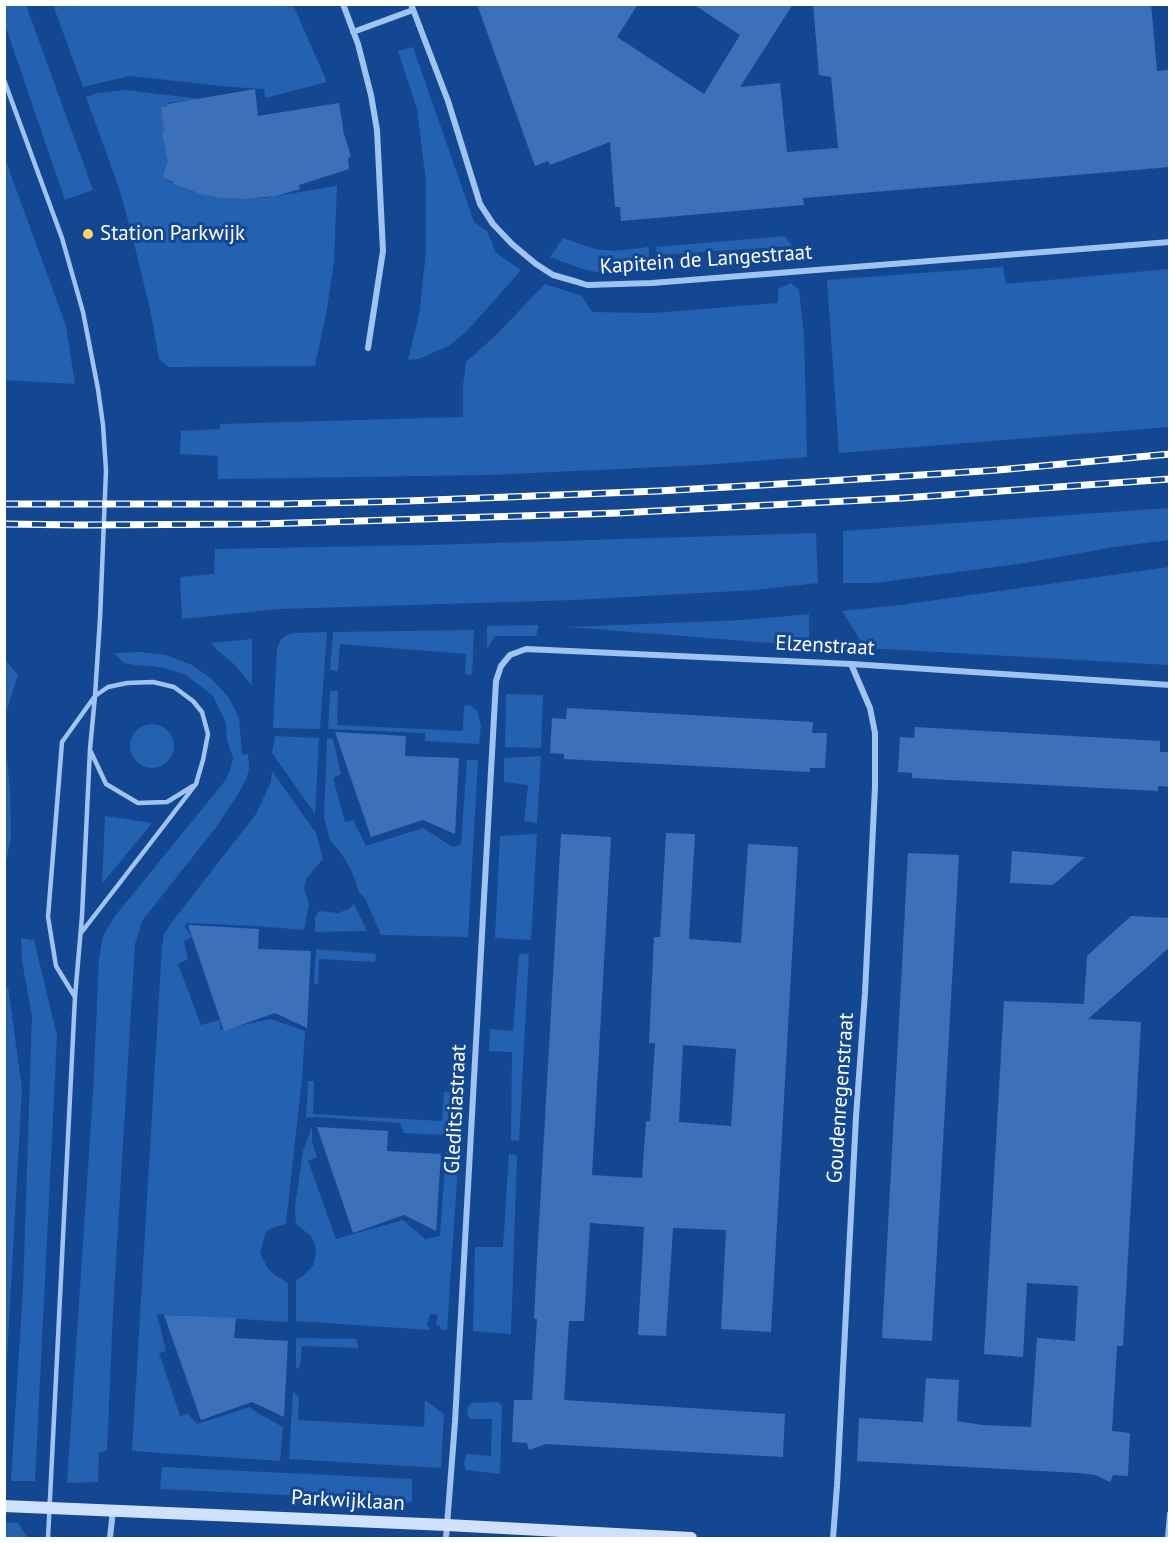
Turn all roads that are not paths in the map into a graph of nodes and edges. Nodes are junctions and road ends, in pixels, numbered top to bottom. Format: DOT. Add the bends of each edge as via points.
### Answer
graph roads {
  1 [pos="343,4"];
  2 [pos="412,7"];
  3 [pos="353,32"];
  4 [pos="4,80"];
  5 [pos="1170,242"];
  6 [pos="368,348"];
  7 [pos="851,664"];
  8 [pos="496,681"];
  9 [pos="1170,685"];
  10 [pos="95,696"];
  11 [pos="90,749"];
  12 [pos="196,784"];
  13 [pos="81,933"];
  14 [pos="75,997"];
  15 [pos="4,1506"];
  16 [pos="49,1508"];
  17 [pos="113,1510"];
  18 [pos="1170,1514"];
  19 [pos="447,1525"];
  20 [pos="48,1539"];
  21 [pos="111,1539"];
  22 [pos="446,1539"];
  23 [pos="691,1539"];
  24 [pos="833,1539"];
  25 [pos="1168,1539"];
  1 -- 3 [label="street"];
  2 -- 3 [label="street, Kapitein de Langestraat"];
  2 -- 5 [label="street, Kapitein de Langestraat" via="448,101 480,204 493,224 536,264 574,281 587,285 652,283"];
  3 -- 6 [label="street" via="371,95 381,190 383,251"];
  4 -- 10 [label="lane" via="62,238 83,312 98,389 105,482"];
  7 -- 8 [label="street, Elzenstraat" via="526,649 510,655"];
  7 -- 9 [label="street, Elzenstraat"];
  7 -- 24 [label="street, Goudenregenstraat" via="870,708 875,733 875,787"];
  8 -- 19 [label="street, Gleditsiastraat"];
  10 -- 11 [label="lane"];
  10 -- 12 [label="lane" via="108,687 153,682 174,687 193,701 202,712 208,734"];
  10 -- 14 [label="lane" via="62,742 48,917 56,966"];
  11 -- 12 [label="lane" via="106,784 138,803 167,801"];
  11 -- 13 [label="lane"];
  12 -- 13 [label="lane"];
  13 -- 14 [label="lane"];
  14 -- 16 [label="lane"];
  15 -- 16 [label="street, Parkwijklaan"];
  16 -- 17 [label="street, Parkwijklaan"];
  16 -- 20 [label="lane"];
  17 -- 19 [label="street, Parkwijklaan"];
  17 -- 21 [label="street"];
  18 -- 25 [label="street"];
  19 -- 22 [label="street, Gleditsiastraat"];
  19 -- 23 [label="street, Parkwijklaan"];
}
